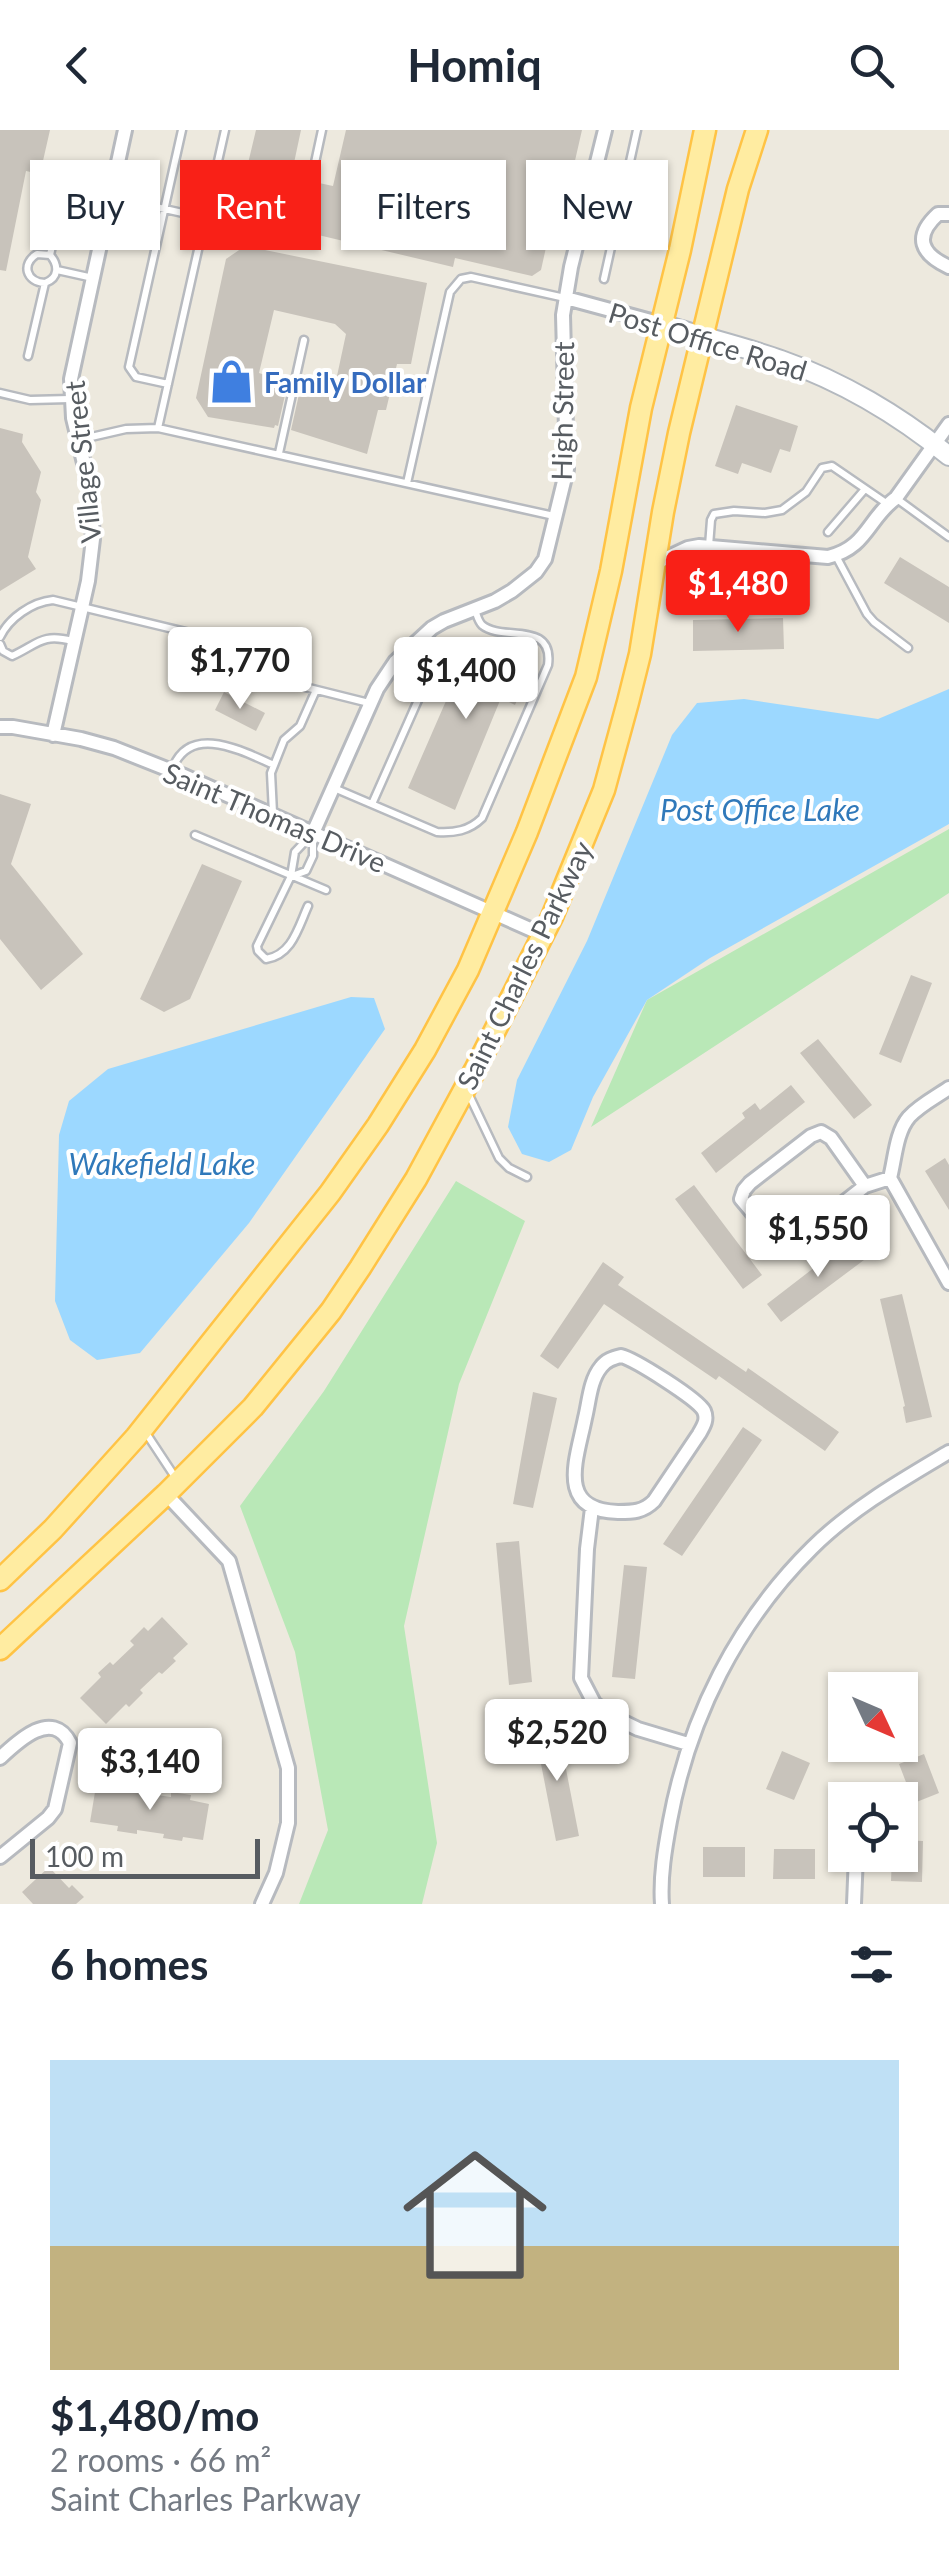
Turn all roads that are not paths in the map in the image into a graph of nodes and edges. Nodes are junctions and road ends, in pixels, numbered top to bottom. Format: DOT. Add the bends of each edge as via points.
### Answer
graph roads {
  1 [pos="125,130"];
  2 [pos="182,130"];
  3 [pos="225,130"];
  4 [pos="322,130"];
  5 [pos="605,130"];
  6 [pos="637,130"];
  7 [pos="705,130"];
  8 [pos="757,130"];
  9 [pos="118,160"];
  10 [pos="218,160"];
  11 [pos="316,160"];
  12 [pos="598,160"];
  13 [pos="630,160"];
  14 [pos="160,208"];
  15 [pos="164,209"];
  16 [pos="180,213"];
  17 [pos="949,214"];
  18 [pos="51,250"];
  19 [pos="98,250"];
  20 [pos="198,250"];
  21 [pos="577,250"];
  22 [pos="610,250"];
  23 [pos="50,254"];
  24 [pos="949,267"];
  25 [pos="57,270"];
  26 [pos="92,278"];
  27 [pos="604,279"];
  28 [pos="45,283"];
  29 [pos="566,298"];
  30 [pos="662,324"];
  31 [pos="702,337"];
  32 [pos="304,340"];
  33 [pos="28,356"];
  34 [pos="168,384"];
  35 [pos="0,393"];
  36 [pos="70,399"];
  37 [pos="949,424"];
  38 [pos="158,428"];
  39 [pos="77,440"];
  40 [pos="934,444"];
  41 [pos="280,453"];
  42 [pos="949,456"];
  43 [pos="407,483"];
  44 [pos="865,488"];
  45 [pos="892,501"];
  46 [pos="556,517"];
  47 [pos="828,532"];
  48 [pos="949,537"];
  49 [pos="709,547"];
  50 [pos="755,552"];
  51 [pos="836,556"];
  52 [pos="656,563"];
  53 [pos="692,583"];
  54 [pos="753,584"];
  55 [pos="801,588"];
  56 [pos="81,607"];
  57 [pos="475,609"];
  58 [pos="421,638"];
  59 [pos="0,640"];
  60 [pos="73,642"];
  61 [pos="908,648"];
  62 [pos="316,690"];
  63 [pos="370,704"];
  64 [pos="0,727"];
  65 [pos="53,735"];
  66 [pos="274,765"];
  67 [pos="172,771"];
  68 [pos="333,787"];
  69 [pos="372,804"];
  70 [pos="273,814"];
  71 [pos="313,833"];
  72 [pos="195,835"];
  73 [pos="291,876"];
  74 [pos="326,890"];
  75 [pos="308,906"];
  76 [pos="494,912"];
  77 [pos="541,934"];
  78 [pos="466,1088"];
  79 [pos="948,1089"];
  80 [pos="527,1177"];
  81 [pos="890,1178"];
  82 [pos="865,1186"];
  83 [pos="949,1284"];
  84 [pos="143,1428"];
  85 [pos="949,1452"];
  86 [pos="172,1488"];
  87 [pos="592,1508"];
  88 [pos="0,1580"];
  89 [pos="0,1649"];
  90 [pos="688,1744"];
  91 [pos="0,1758"];
  92 [pos="0,1858"];
  93 [pos="855,1872"];
  94 [pos="262,1904"];
  95 [pos="662,1904"];
  96 [pos="854,1904"];
  1 -- 9 [label="street, Village Street"];
  2 -- 15 [label="lane"];
  3 -- 10 [label="lane"];
  4 -- 11 [label="lane"];
  5 -- 12 [label="street, High Street"];
  6 -- 13 [label="lane"];
  7 -- 30 [label="main road, Saint Charles Parkway"];
  8 -- 31 [label="main road, Saint Charles Parkway"];
  14 -- 15 [label="lane"];
  15 -- 16 [label="lane"];
  15 -- 34 [label="lane" via="129,366 136,376"];
  17 -- 24 [label="street" via="930,221 922,238 930,257"];
  18 -- 23 [label="lane"];
  19 -- 26 [label="street, Village Street"];
  20 -- 34 [label="lane"];
  21 -- 29 [label="street, High Street"];
  22 -- 27 [label="lane"];
  23 -- 25 [label="lane"];
  23 -- 28 [label="lane" via="37,254 26,267 30,278"];
  25 -- 26 [label="lane"];
  25 -- 28 [label="lane"];
  26 -- 36 [label="street, Village Street"];
  28 -- 33 [label="lane"];
  29 -- 30 [label="street, Post Office Road"];
  29 -- 43 [label="lane" via="470,277 455,284"];
  29 -- 46 [label="street, High Street" via="567,469"];
  30 -- 31 [label="street, Post Office Road"];
  30 -- 76 [label="main road, Saint Charles Parkway" via="586,678"];
  31 -- 40 [label="street, Post Office Road" via="813,372"];
  31 -- 52 [label="main road, Saint Charles Parkway"];
  32 -- 41 [label="lane"];
  34 -- 38 [label="lane"];
  35 -- 36 [label="lane"];
  36 -- 39 [label="street, Village Street"];
  37 -- 40 [label="street"];
  38 -- 39 [label="lane"];
  38 -- 41 [label="lane"];
  39 -- 56 [label="street, Village Street" via="93,515"];
  40 -- 42 [label="street, Post Office Road"];
  40 -- 45 [label="street"];
  41 -- 43 [label="lane"];
  43 -- 46 [label="lane"];
  44 -- 45 [label="lane"];
  44 -- 47 [label="lane"];
  44 -- 49 [label="lane" via="827,466 782,510 714,514"];
  45 -- 48 [label="lane"];
  45 -- 51 [label="street" via="856,546"];
  46 -- 57 [label="street, High Street" via="536,572"];
  49 -- 50 [label="street"];
  49 -- 52 [label="street" via="688,548"];
  50 -- 51 [label="street"];
  50 -- 54 [label="lane"];
  51 -- 61 [label="lane" via="867,614"];
  52 -- 77 [label="main road, Saint Charles Parkway" via="604,790"];
  53 -- 54 [label="lane"];
  54 -- 55 [label="lane"];
  56 -- 59 [label="lane" via="53,600 32,605 4,628"];
  56 -- 60 [label="street, Village Street"];
  56 -- 62 [label="lane" via="256,649 286,680"];
  57 -- 58 [label="street, High Street"];
  57 -- 69 [label="lane" via="482,625 539,638 549,656 482,818 465,830 436,832"];
  58 -- 63 [label="street, High Street" via="384,676"];
  58 -- 69 [label="lane" via="434,664"];
  59 -- 60 [label="lane" via="12,656 44,638"];
  60 -- 65 [label="street, Village Street"];
  62 -- 63 [label="lane"];
  62 -- 66 [label="lane"];
  63 -- 68 [label="street, High Street"];
  64 -- 65 [label="street, Saint Thomas Drive"];
  65 -- 67 [label="street, Saint Thomas Drive" via="114,748"];
  66 -- 67 [label="lane" via="226,744 204,744 178,755"];
  66 -- 70 [label="lane"];
  67 -- 70 [label="street, Saint Thomas Drive"];
  68 -- 69 [label="lane"];
  68 -- 71 [label="street, High Street"];
  70 -- 71 [label="street, Saint Thomas Drive"];
  71 -- 73 [label="lane" via="295,852"];
  71 -- 73 [label="lane" via="306,871"];
  71 -- 76 [label="street, Saint Thomas Drive"];
  72 -- 73 [label="lane"];
  73 -- 74 [label="lane"];
  73 -- 75 [label="lane" via="257,946 261,956 274,959 287,951"];
  76 -- 77 [label="street, Saint Thomas Drive"];
  76 -- 84 [label="main road, Saint Charles Parkway" via="378,1125"];
  77 -- 78 [label="main road, Saint Charles Parkway"];
  78 -- 80 [label="lane" via="499,1158"];
  78 -- 86 [label="main road, Saint Charles Parkway" via="331,1311"];
  79 -- 81 [label="street" via="905,1122"];
  81 -- 82 [label="street"];
  81 -- 83 [label="street"];
  82 -- 82 [label="street" via="821,1132 750,1184 741,1199 784,1246"];
  84 -- 86 [label="lane"];
  84 -- 88 [label="main road, Saint Charles Parkway"];
  85 -- 90 [label="street" via="848,1516 784,1578 718,1676"];
  86 -- 89 [label="main road, Saint Charles Parkway"];
  86 -- 94 [label="street" via="228,1561 288,1768 286,1833"];
  87 -- 87 [label="street" via="574,1481 593,1382 603,1364 628,1357 700,1407 705,1423 649,1506 635,1512"];
  87 -- 90 [label="street" via="581,1678 586,1691 604,1713"];
  90 -- 95 [label="street" via="666,1840"];
  91 -- 92 [label="street" via="37,1730 59,1730 70,1742 52,1814"];
  93 -- 96 [label="street"];
}
